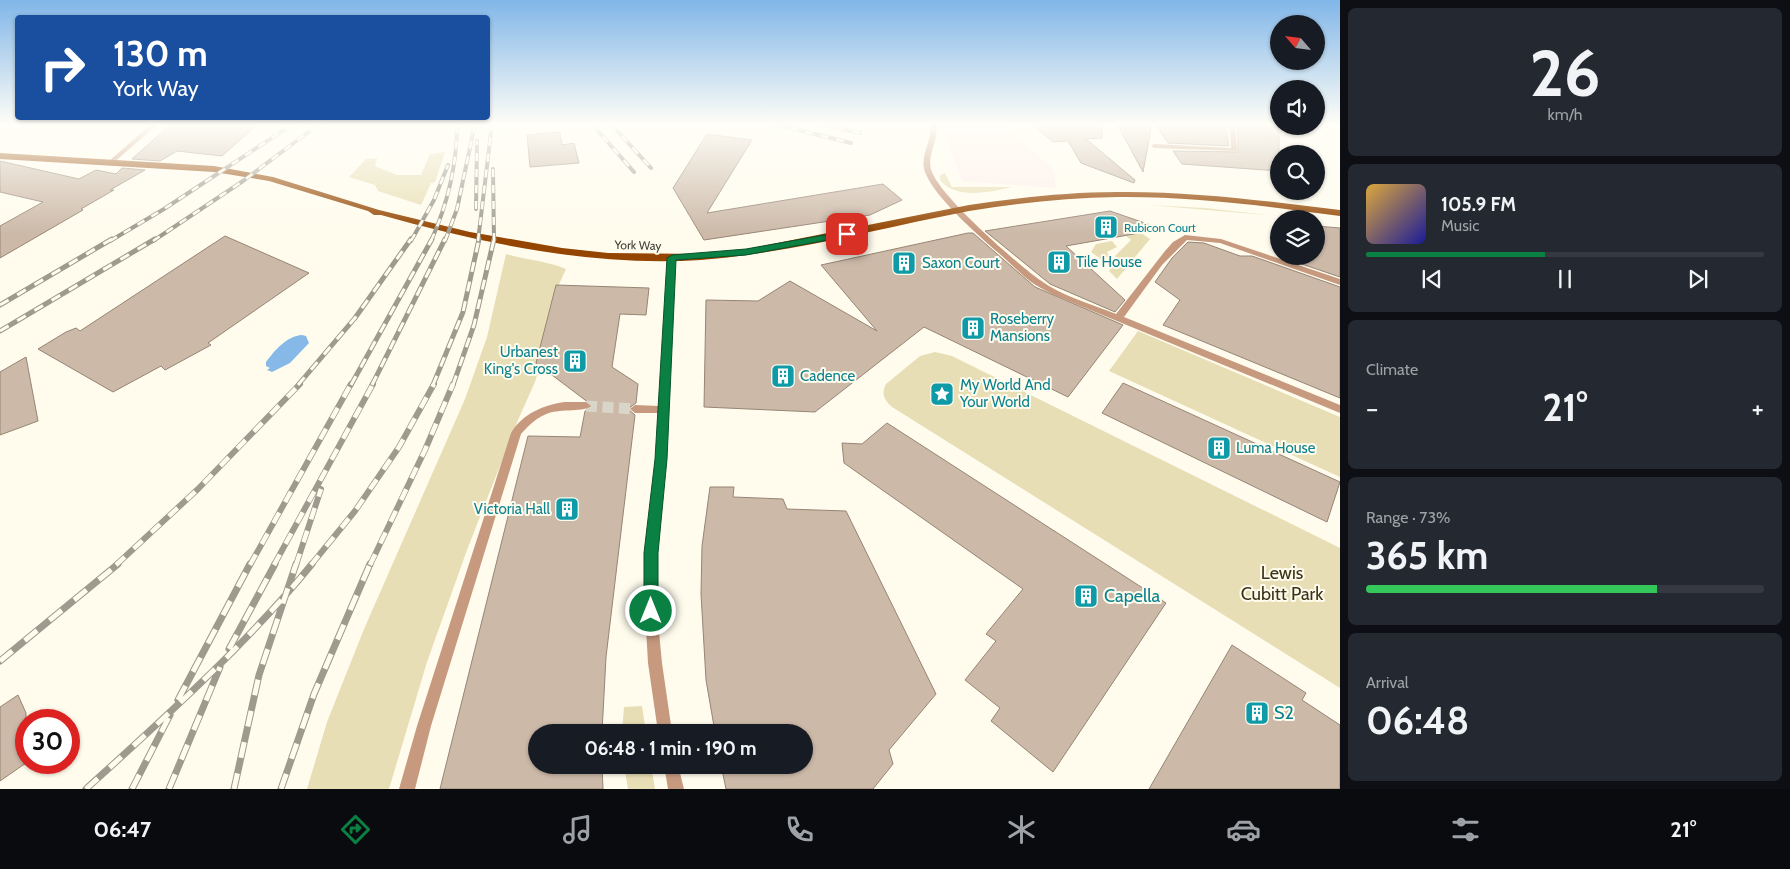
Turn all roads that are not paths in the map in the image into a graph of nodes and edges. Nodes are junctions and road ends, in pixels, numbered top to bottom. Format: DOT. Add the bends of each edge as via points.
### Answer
graph roads {
  1 [pos="76,161"];
  2 [pos="113,161"];
  3 [pos="926,161"];
  4 [pos="110,163"];
  5 [pos="960,210"];
  6 [pos="1340,213"];
  7 [pos="672,258"];
  8 [pos="1340,282"];
  9 [pos="1118,318"];
  10 [pos="586,406"];
  11 [pos="635,409"];
  12 [pos="1340,409"];
  13 [pos="664,410"];
  14 [pos="664,724"];
  15 [pos="673,774"];
  16 [pos="407,789"];
  17 [pos="676,789"];
  1 -- 4 [label="main road, York Way"];
  2 -- 4 [label="street"];
  3 -- 5 [label="street" via="927,170 936,186"];
  4 -- 7 [label="main road, York Way" via="205,168 251,175 377,213 484,239 615,257"];
  5 -- 6 [label="main road, York Way" via="1047,197 1146,194 1215,197"];
  5 -- 7 [label="main road, York Way" via="786,246"];
  5 -- 9 [label="street" via="1037,282"];
  7 -- 13 [label="street"];
  8 -- 9 [label="street" via="1221,241 1185,236 1162,260"];
  9 -- 12 [label="street"];
  10 -- 16 [label="street" via="554,407 538,412 524,421 516,433"];
  11 -- 13 [label="street"];
  13 -- 14 [label="street" via="651,563 654,654"];
  15 -- 17 [label="street"];
}
